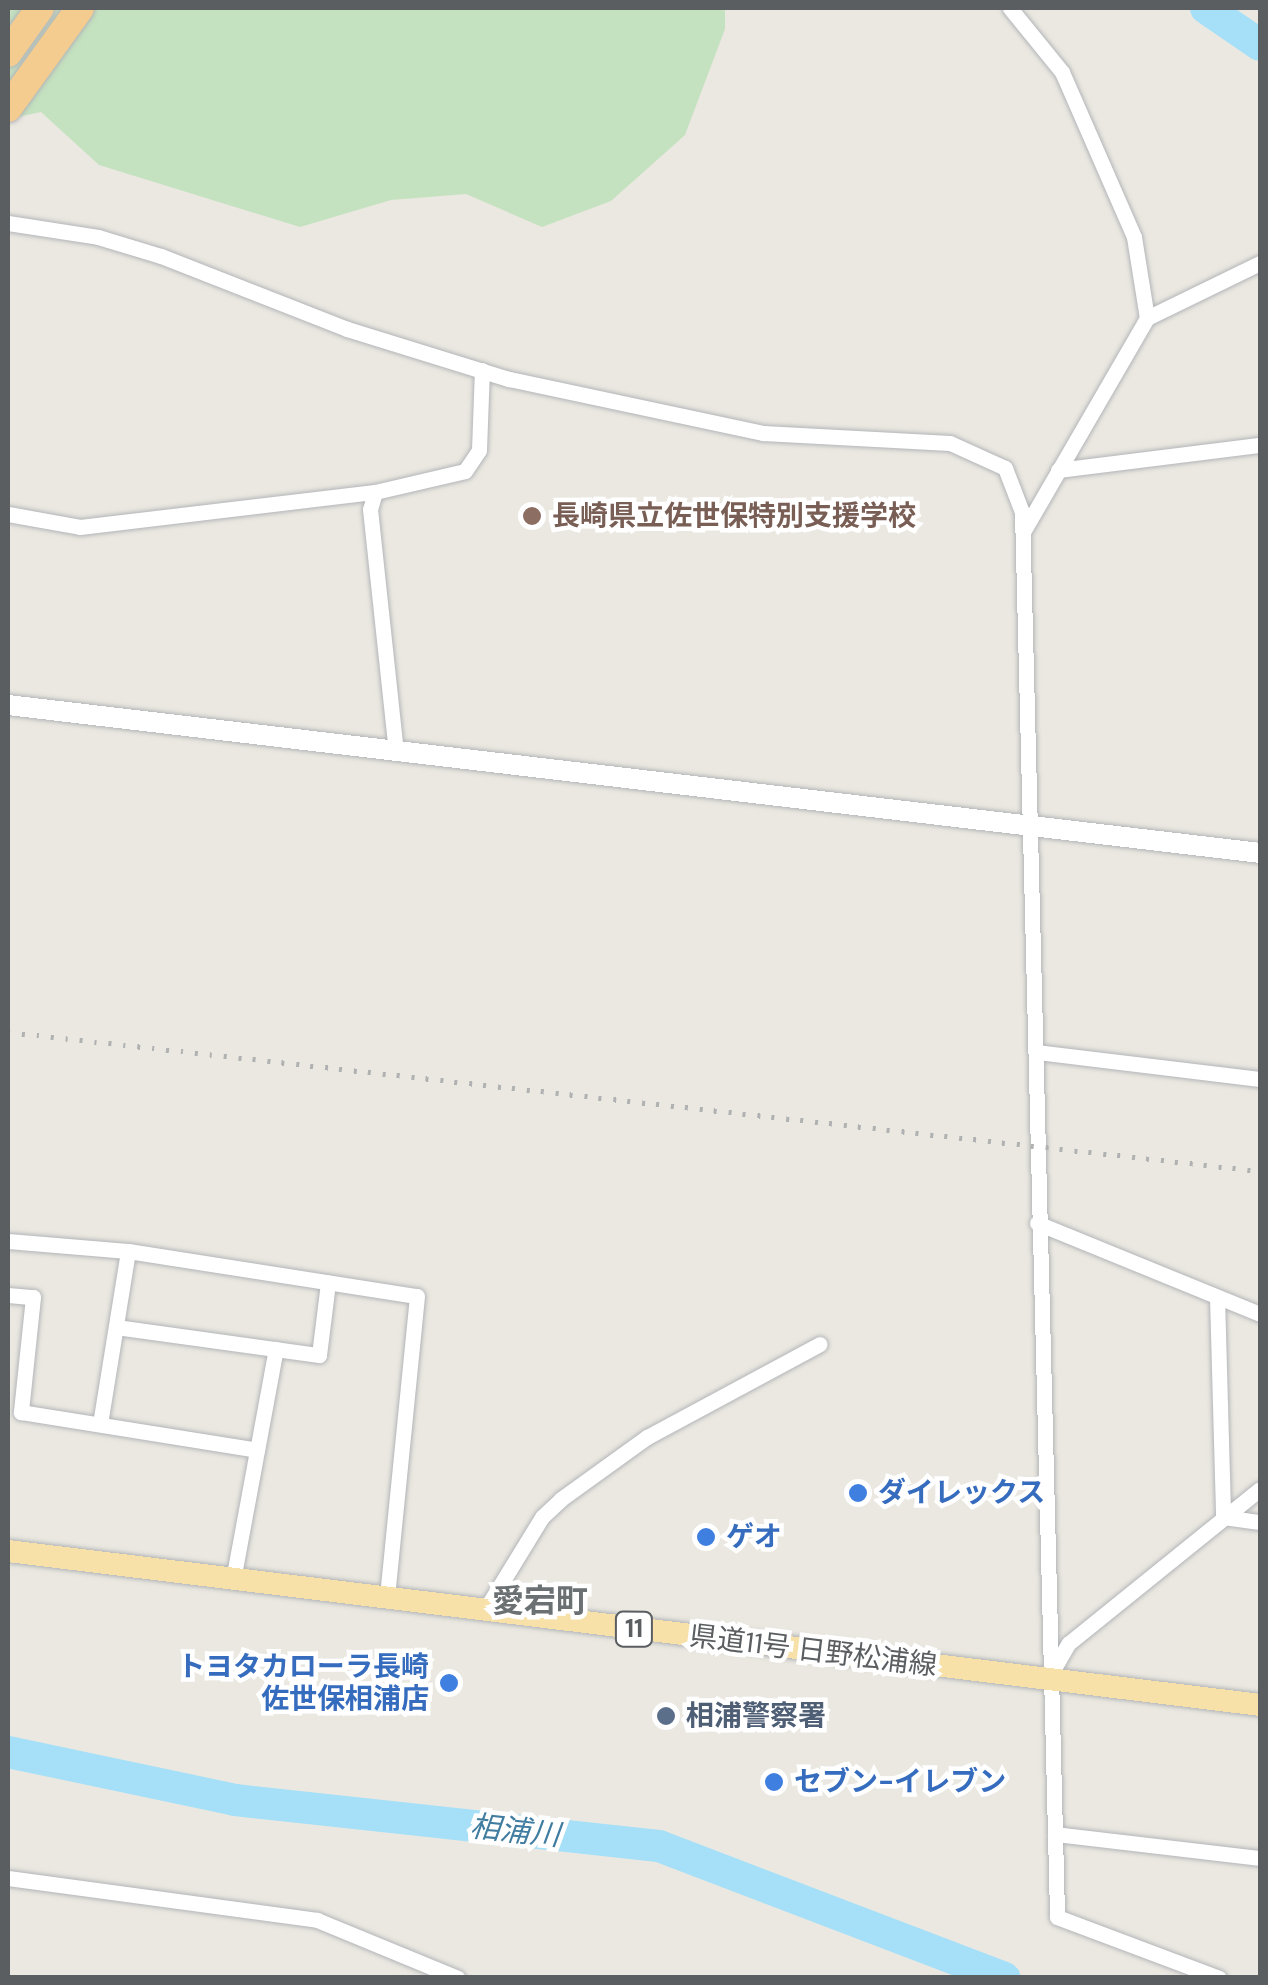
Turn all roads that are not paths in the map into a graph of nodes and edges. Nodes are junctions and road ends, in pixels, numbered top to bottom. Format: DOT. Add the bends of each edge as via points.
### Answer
graph roads {
  1 [pos="40,8"];
  2 [pos="80,8"];
  3 [pos="1010,8"];
  4 [pos="8,53"];
  5 [pos="8,108"];
  6 [pos="8,223"];
  7 [pos="1260,262"];
  8 [pos="1146,318"];
  9 [pos="482,370"];
  10 [pos="1260,445"];
  11 [pos="1058,470"];
  12 [pos="376,492"];
  13 [pos="8,514"];
  14 [pos="1019,540"];
  15 [pos="8,704"];
  16 [pos="396,751"];
  17 [pos="1028,826"];
  18 [pos="1260,853"];
  19 [pos="1037,1052"];
  20 [pos="1260,1080"];
  21 [pos="1037,1223"];
  22 [pos="8,1241"];
  23 [pos="128,1251"];
  24 [pos="328,1283"];
  25 [pos="8,1295"];
  26 [pos="1217,1297"];
  27 [pos="1260,1314"];
  28 [pos="116,1327"];
  29 [pos="820,1344"];
  30 [pos="276,1349"];
  31 [pos="100,1424"];
  32 [pos="257,1450"];
  33 [pos="1260,1488"];
  34 [pos="1224,1517"];
  35 [pos="1260,1522"];
  36 [pos="8,1551"];
  37 [pos="233,1580"];
  38 [pos="387,1596"];
  39 [pos="485,1610"];
  40 [pos="1047,1680"];
  41 [pos="1260,1705"];
  42 [pos="1055,1834"];
  43 [pos="1260,1858"];
  44 [pos="8,1878"];
  45 [pos="458,1978"];
  46 [pos="1219,1978"];
  1 -- 4 [label="highway"];
  2 -- 5 [label="highway"];
  3 -- 8 [label="street" via="1062,72 1134,237"];
  6 -- 9 [label="street" via="98,237 162,256 347,329"];
  7 -- 8 [label="street"];
  8 -- 11 [label="street"];
  9 -- 12 [label="street" via="474,464"];
  9 -- 14 [label="street" via="763,433 950,442 979,451 1004,468 1022,512"];
  10 -- 11 [label="street"];
  11 -- 14 [label="street"];
  12 -- 13 [label="street" via="80,527"];
  12 -- 16 [label="street" via="370,509"];
  14 -- 17 [label="street"];
  15 -- 16 [label="street"];
  16 -- 17 [label="street"];
  17 -- 18 [label="street"];
  17 -- 19 [label="street"];
  19 -- 20 [label="street"];
  19 -- 21 [label="street"];
  21 -- 26 [label="street"];
  21 -- 40 [label="street"];
  22 -- 23 [label="street"];
  23 -- 24 [label="street"];
  23 -- 28 [label="street"];
  24 -- 30 [label="street" via="319,1355"];
  24 -- 38 [label="street" via="417,1296"];
  25 -- 31 [label="street" via="33,1298 21,1412"];
  26 -- 27 [label="street"];
  26 -- 34 [label="street"];
  28 -- 30 [label="street"];
  28 -- 31 [label="street"];
  29 -- 39 [label="street" via="647,1437 561,1499 542,1517"];
  30 -- 32 [label="street"];
  31 -- 32 [label="street"];
  32 -- 37 [label="street"];
  33 -- 34 [label="street"];
  34 -- 35 [label="street"];
  34 -- 40 [label="street" via="1069,1643"];
  36 -- 37 [label="main road, 県道11号 日野松浦線 / 11"];
  37 -- 38 [label="main road, 県道11号 日野松浦線 / 11"];
  38 -- 39 [label="main road, 県道11号 日野松浦線 / 11"];
  39 -- 40 [label="main road, 県道11号 日野松浦線 / 11"];
  40 -- 41 [label="main road, 県道11号 日野松浦線 / 11"];
  40 -- 42 [label="street"];
  42 -- 43 [label="street"];
  42 -- 46 [label="street" via="1057,1917"];
  44 -- 45 [label="street" via="316,1920"];
}
